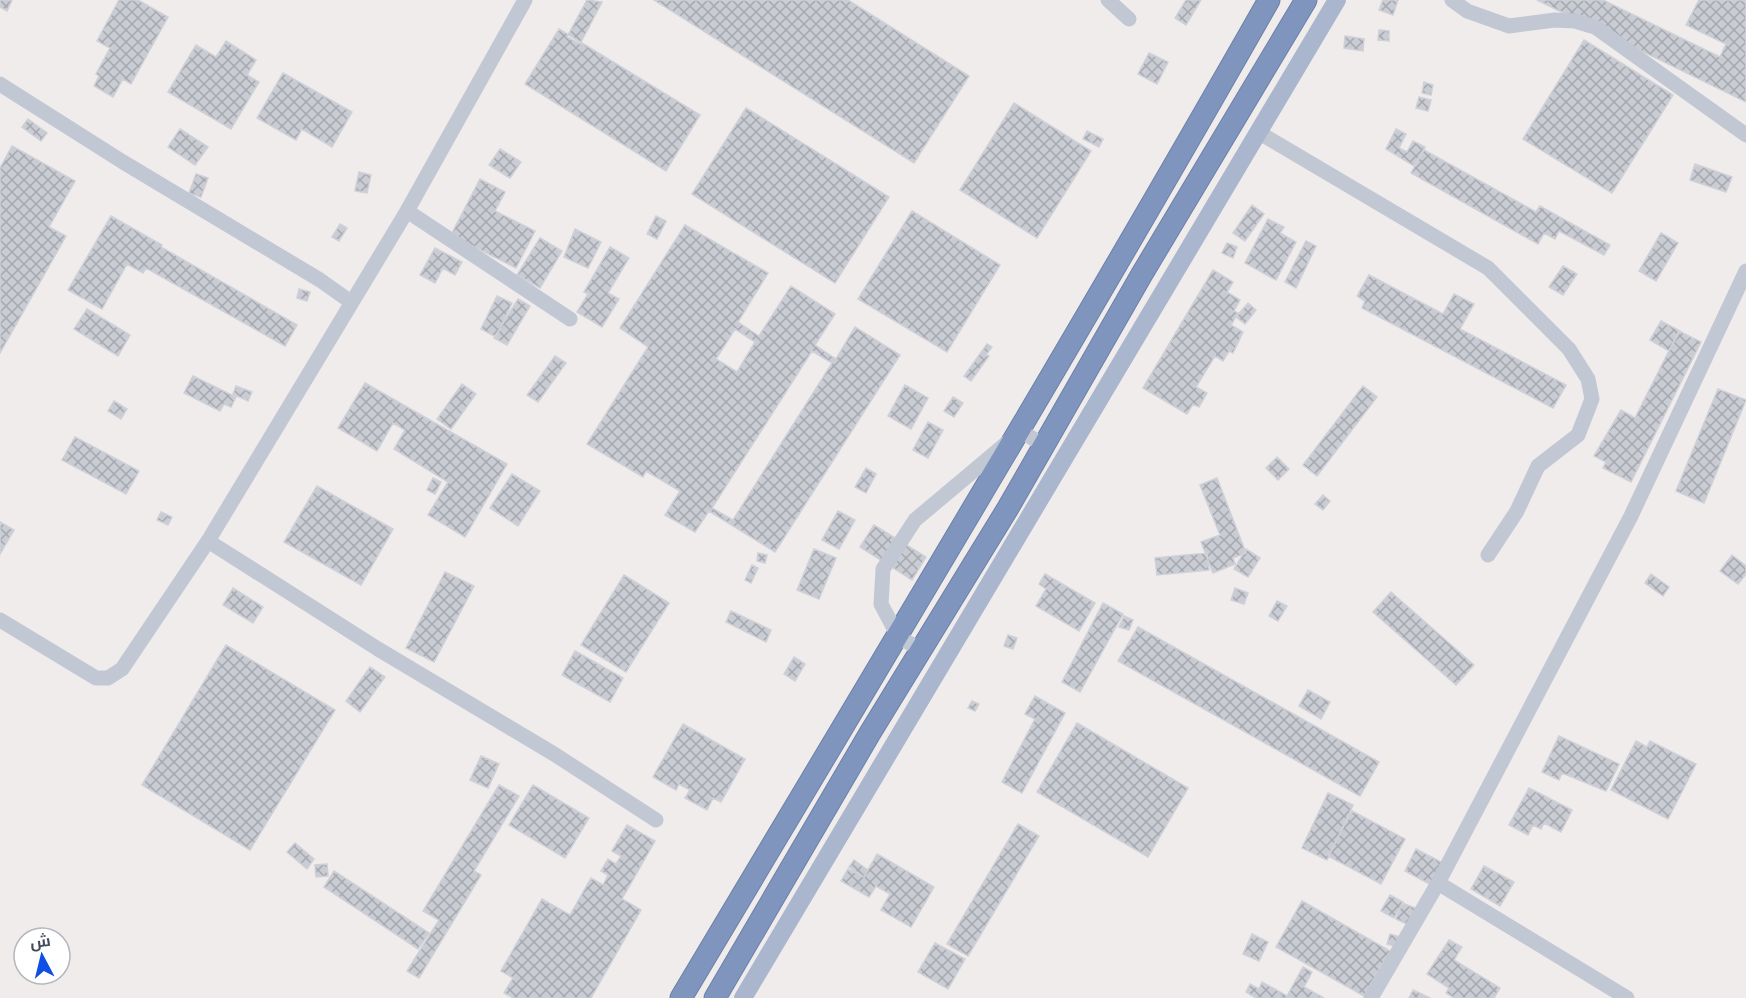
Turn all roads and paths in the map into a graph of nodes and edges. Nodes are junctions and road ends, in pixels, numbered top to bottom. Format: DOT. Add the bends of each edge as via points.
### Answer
graph roads {
  1 [pos="525,0"];
  2 [pos="1108,0"];
  3 [pos="1269,0"];
  4 [pos="1306,0"];
  5 [pos="1337,0"];
  6 [pos="1452,0"];
  7 [pos="1129,19"];
  8 [pos="0,84"];
  9 [pos="1258,132"];
  10 [pos="1746,135"];
  11 [pos="407,211"];
  12 [pos="1746,271"];
  13 [pos="351,302"];
  14 [pos="570,319"];
  15 [pos="1021,431"];
  16 [pos="1043,445"];
  17 [pos="208,541"];
  18 [pos="1488,555"];
  19 [pos="0,620"];
  20 [pos="898,636"];
  21 [pos="922,651"];
  22 [pos="656,820"];
  23 [pos="1438,883"];
  24 [pos="681,998"];
  25 [pos="715,998"];
  26 [pos="743,998"];
  27 [pos="1371,998"];
  28 [pos="1627,998"];
  1 -- 11 [label="street"];
  2 -- 7 [label="street"];
  3 -- 15 [label="highway"];
  4 -- 16 [label="highway"];
  5 -- 9 [label="main road"];
  6 -- 10 [label="street" via="1467,11 1509,26 1556,20 1595,27"];
  8 -- 13 [label="street"];
  9 -- 18 [label="street" via="1488,268 1569,349 1588,379 1592,399 1578,435 1538,466 1517,511"];
  9 -- 26 [label="main road"];
  11 -- 13 [label="street"];
  11 -- 14 [label="street"];
  12 -- 23 [label="street" via="1631,516"];
  13 -- 17 [label="street"];
  15 -- 16 [label="street"];
  15 -- 20 [label="highway"];
  15 -- 20 [label="street" via="915,520 883,569 881,604"];
  16 -- 21 [label="highway"];
  17 -- 19 [label="street" via="116,676 101,679 90,675"];
  17 -- 22 [label="street"];
  20 -- 21 [label="street"];
  20 -- 24 [label="highway"];
  21 -- 25 [label="highway"];
  23 -- 27 [label="street"];
  23 -- 28 [label="street"];
}
